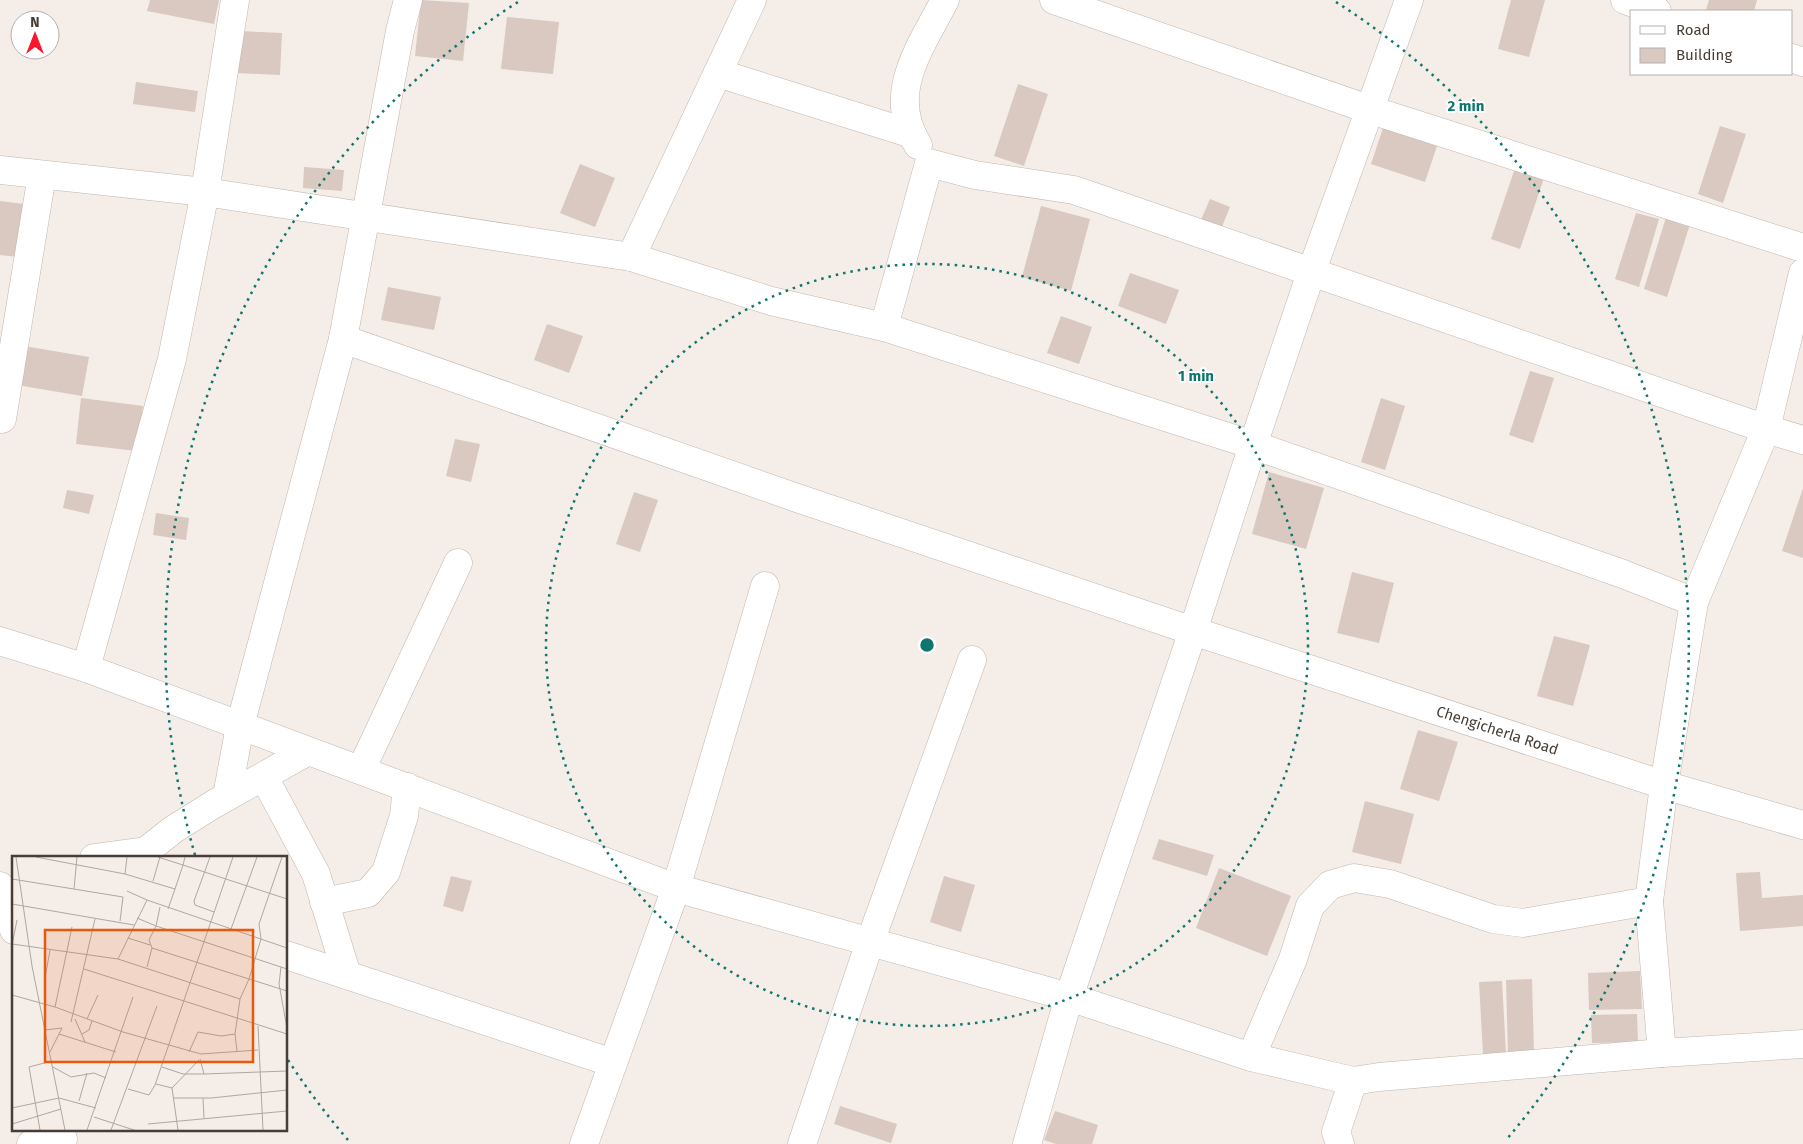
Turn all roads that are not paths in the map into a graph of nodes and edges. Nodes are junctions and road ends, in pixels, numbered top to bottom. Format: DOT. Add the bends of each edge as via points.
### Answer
graph roads {
  1 [pos="235,0"];
  2 [pos="408,0"];
  3 [pos="752,0"];
  4 [pos="945,0"];
  5 [pos="1054,0"];
  6 [pos="1409,0"];
  7 [pos="1625,0"];
  8 [pos="1654,10"];
  9 [pos="718,73"];
  10 [pos="1371,110"];
  11 [pos="912,134"];
  12 [pos="929,163"];
  13 [pos="0,170"];
  14 [pos="42,175"];
  15 [pos="205,192"];
  16 [pos="366,216"];
  17 [pos="1803,248"];
  18 [pos="631,257"];
  19 [pos="1311,273"];
  20 [pos="1803,273"];
  21 [pos="884,327"];
  22 [pos="342,340"];
  23 [pos="2,419"];
  24 [pos="1766,428"];
  25 [pos="1803,440"];
  26 [pos="1253,445"];
  27 [pos="458,563"];
  28 [pos="765,586"];
  29 [pos="1694,602"];
  30 [pos="1193,631"];
  31 [pos="0,641"];
  32 [pos="972,660"];
  33 [pos="86,668"];
  34 [pos="240,726"];
  35 [pos="308,751"];
  36 [pos="361,770"];
  37 [pos="264,777"];
  38 [pos="1664,785"];
  39 [pos="407,787"];
  40 [pos="227,796"];
  41 [pos="1803,825"];
  42 [pos="145,854"];
  43 [pos="120,856"];
  44 [pos="0,886"];
  45 [pos="676,888"];
  46 [pos="1649,901"];
  47 [pos="324,902"];
  48 [pos="12,924"];
  49 [pos="870,942"];
  50 [pos="288,956"];
  51 [pos="347,975"];
  52 [pos="1069,997"];
  53 [pos="1803,1044"];
  54 [pos="1662,1053"];
  55 [pos="1251,1058"];
  56 [pos="612,1063"];
  57 [pos="1353,1081"];
  58 [pos="63,1138"];
  59 [pos="1332,1140"];
  60 [pos="31,1144"];
  61 [pos="584,1144"];
  62 [pos="802,1144"];
  63 [pos="1028,1144"];
  1 -- 15 [label="street"];
  2 -- 16 [label="street"];
  3 -- 9 [label="street"];
  4 -- 11 [label="street" via="910,66 904,90 904,112"];
  5 -- 10 [label="street"];
  6 -- 10 [label="street"];
  7 -- 8 [label="street"];
  9 -- 11 [label="street"];
  9 -- 18 [label="street"];
  10 -- 17 [label="street"];
  10 -- 19 [label="street"];
  11 -- 12 [label="street"];
  12 -- 19 [label="street" via="975,175 1074,190"];
  12 -- 21 [label="street"];
  13 -- 14 [label="street"];
  14 -- 15 [label="street"];
  14 -- 23 [label="street"];
  15 -- 16 [label="street"];
  15 -- 33 [label="street" via="172,360"];
  16 -- 18 [label="street"];
  16 -- 22 [label="street"];
  18 -- 21 [label="street" via="771,301"];
  19 -- 24 [label="street"];
  19 -- 26 [label="street"];
  20 -- 24 [label="street"];
  21 -- 26 [label="street"];
  22 -- 30 [label="street, Chengicherla Road"];
  22 -- 34 [label="street"];
  24 -- 25 [label="street"];
  24 -- 29 [label="street"];
  26 -- 29 [label="street" via="1623,574"];
  26 -- 30 [label="street"];
  27 -- 36 [label="street"];
  28 -- 45 [label="street"];
  29 -- 38 [label="street"];
  30 -- 38 [label="street, Chengicherla Road"];
  30 -- 52 [label="street"];
  31 -- 33 [label="street"];
  32 -- 49 [label="street"];
  33 -- 34 [label="street"];
  34 -- 35 [label="street"];
  34 -- 40 [label="street"];
  35 -- 36 [label="street"];
  35 -- 37 [label="street"];
  36 -- 39 [label="street"];
  37 -- 40 [label="street"];
  37 -- 47 [label="street" via="316,874"];
  38 -- 41 [label="street, Chengicherla Road"];
  38 -- 46 [label="street"];
  39 -- 45 [label="street"];
  39 -- 47 [label="street" via="404,816 386,872 368,893"];
  40 -- 42 [label="street" via="174,829"];
  42 -- 43 [label="street"];
  44 -- 48 [label="street"];
  45 -- 49 [label="street"];
  45 -- 56 [label="street"];
  46 -- 54 [label="street"];
  46 -- 55 [label="street" via="1523,923 1494,919 1390,884 1354,878 1330,885 1310,906 1293,959"];
  47 -- 51 [label="street"];
  49 -- 52 [label="street"];
  49 -- 62 [label="street"];
  50 -- 51 [label="street"];
  51 -- 56 [label="street"];
  52 -- 55 [label="street"];
  52 -- 63 [label="street"];
  53 -- 54 [label="street"];
  54 -- 57 [label="street"];
  55 -- 57 [label="street"];
  56 -- 61 [label="street"];
  57 -- 59 [label="street"];
  58 -- 60 [label="street"];
}
